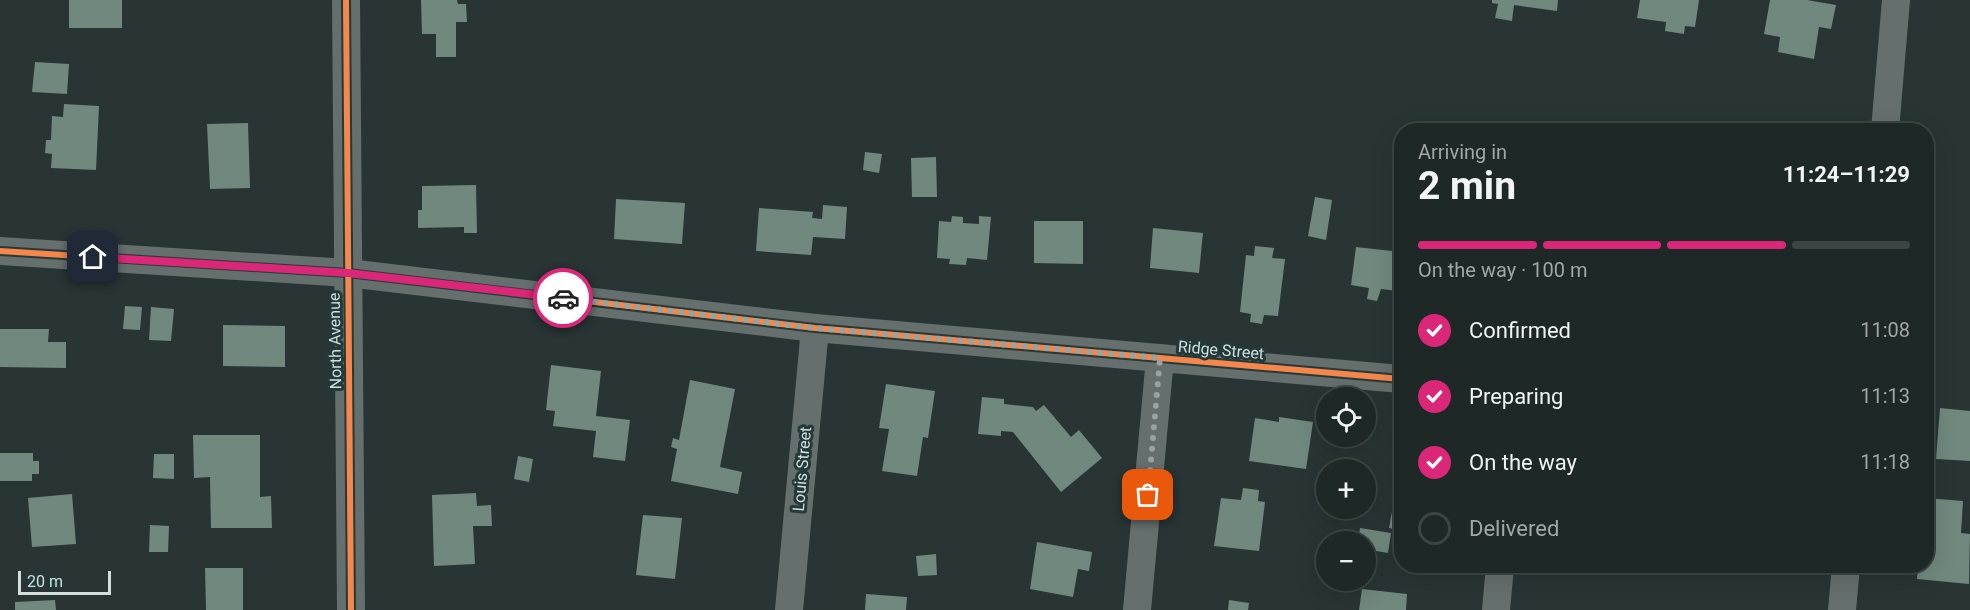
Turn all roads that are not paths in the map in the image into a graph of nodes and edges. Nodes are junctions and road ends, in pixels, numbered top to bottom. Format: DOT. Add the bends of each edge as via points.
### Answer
graph roads {
  1 [pos="346,0"];
  2 [pos="1896,0"];
  3 [pos="1885,123"];
  4 [pos="0,251"];
  5 [pos="348,273"];
  6 [pos="814,328"];
  7 [pos="1160,358"];
  8 [pos="1394,378"];
  9 [pos="1499,573"];
  10 [pos="1845,573"];
  11 [pos="351,610"];
  12 [pos="789,610"];
  13 [pos="1137,610"];
  14 [pos="1496,610"];
  15 [pos="1842,610"];
  1 -- 5 [label="street, North Avenue"];
  2 -- 3 [label="street"];
  4 -- 5 [label="street, Ridge Street"];
  5 -- 6 [label="street, Ridge Street"];
  5 -- 11 [label="street, North Avenue"];
  6 -- 7 [label="street, Ridge Street"];
  6 -- 12 [label="street, Louis Street"];
  7 -- 8 [label="street, Ridge Street"];
  7 -- 13 [label="street"];
  9 -- 14 [label="street"];
  10 -- 15 [label="street"];
}
